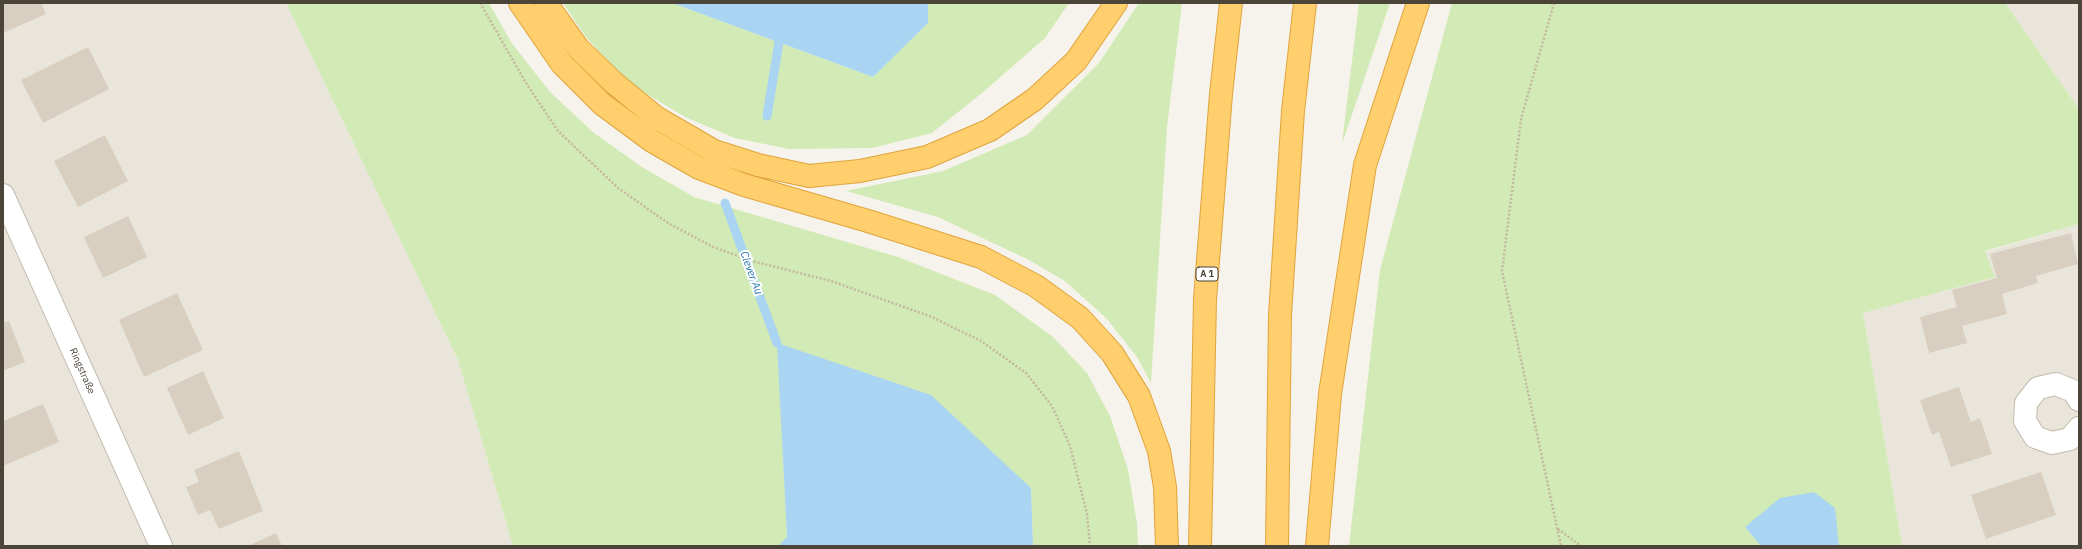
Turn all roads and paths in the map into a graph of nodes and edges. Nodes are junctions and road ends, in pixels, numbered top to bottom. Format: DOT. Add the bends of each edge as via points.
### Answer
graph roads {
  1 [pos="480,3"];
  2 [pos="520,3"];
  3 [pos="546,3"];
  4 [pos="1116,3"];
  5 [pos="1231,3"];
  6 [pos="1305,3"];
  7 [pos="1418,3"];
  8 [pos="1554,3"];
  9 [pos="3,195"];
  10 [pos="2079,400"];
  11 [pos="2076,438"];
  12 [pos="1557,528"];
  13 [pos="161,546"];
  14 [pos="1090,546"];
  15 [pos="1167,546"];
  16 [pos="1200,546"];
  17 [pos="1276,546"];
  18 [pos="1316,546"];
  19 [pos="1561,546"];
  20 [pos="1581,546"];
  1 -- 14 [label="path" via="526,83 558,131 618,188 668,223 713,247 752,261 831,281 932,317 981,341 1026,373 1052,406 1070,446 1087,514"];
  2 -- 15 [label="highway" via="562,64 602,104 652,141 699,168 744,185 981,257 1036,286 1080,318 1112,353 1139,396 1159,451 1165,487"];
  3 -- 4 [label="highway" via="578,48 613,82 657,118 714,151 758,165 809,176 860,171 927,158 990,130 1035,99 1076,61"];
  5 -- 16 [label="highway, A 1" via="1205,299"];
  6 -- 17 [label="highway" via="1292,111 1280,315"];
  7 -- 18 [label="highway" via="1365,165 1330,394"];
  8 -- 12 [label="path" via="1521,119 1502,271"];
  9 -- 13 [label="street, Ringstraße"];
  10 -- 11 [label="street" via="2073,391 2056,384 2038,388 2026,403 2025,421 2035,437 2052,443"];
  12 -- 19 [label="path"];
  12 -- 20 [label="path"];
}
